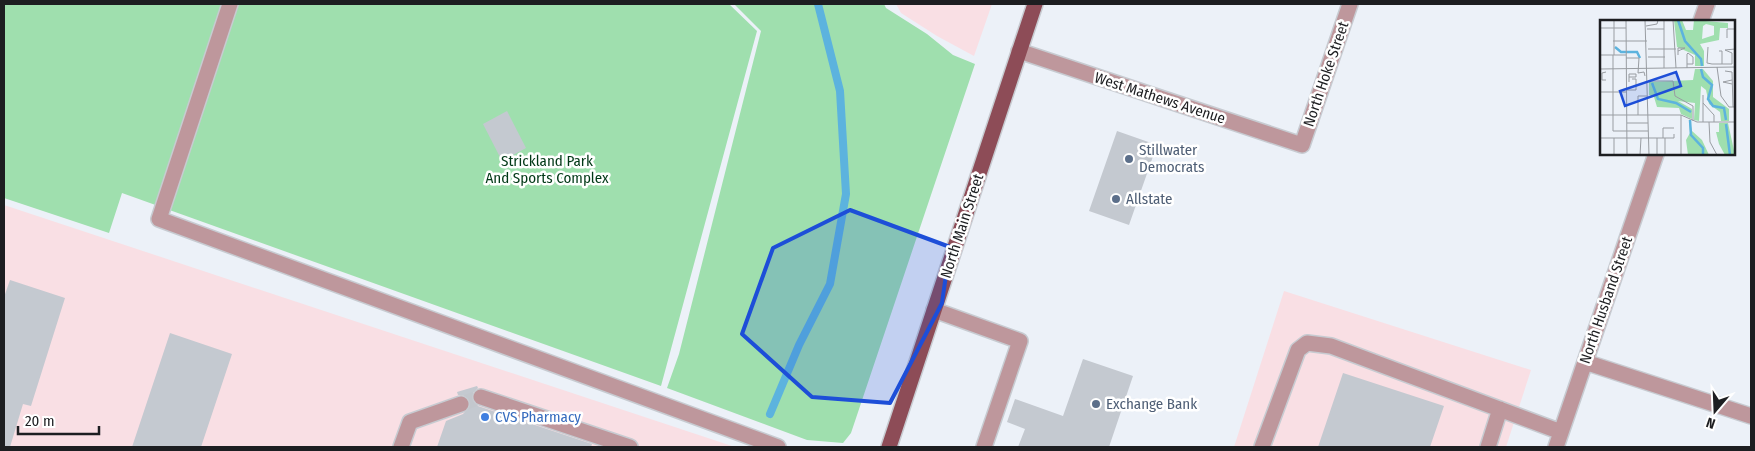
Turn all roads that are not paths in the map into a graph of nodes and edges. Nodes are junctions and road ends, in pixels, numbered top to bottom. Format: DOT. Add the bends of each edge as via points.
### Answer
graph roads {
  1 [pos="230,4"];
  2 [pos="1034,4"];
  3 [pos="1350,4"];
  4 [pos="1707,4"];
  5 [pos="1701,20"];
  6 [pos="1019,51"];
  7 [pos="1302,144"];
  8 [pos="1656,155"];
  9 [pos="934,310"];
  10 [pos="1585,362"];
  11 [pos="481,397"];
  12 [pos="460,404"];
  13 [pos="1500,410"];
  14 [pos="1751,416"];
  15 [pos="1561,432"];
  16 [pos="401,447"];
  17 [pos="630,447"];
  18 [pos="778,447"];
  19 [pos="889,447"];
  20 [pos="984,447"];
  21 [pos="1262,447"];
  22 [pos="1488,447"];
  23 [pos="1556,447"];
  1 -- 18 [label="street" via="159,219"];
  2 -- 6 [label="main road, North Main Street"];
  3 -- 7 [label="street, North Hoke Street"];
  4 -- 5 [label="street"];
  6 -- 7 [label="street, West Mathews Avenue"];
  6 -- 9 [label="main road, North Main Street"];
  8 -- 10 [label="street, North Husband Street"];
  9 -- 19 [label="main road, North Main Street"];
  9 -- 20 [label="street" via="1020,341"];
  10 -- 14 [label="street"];
  10 -- 15 [label="street, North Husband Street"];
  11 -- 17 [label="street"];
  12 -- 16 [label="street" via="410,422"];
  13 -- 15 [label="street"];
  13 -- 21 [label="street" via="1331,346 1307,343 1298,350"];
  13 -- 22 [label="street"];
  15 -- 23 [label="street, North Husband Street"];
}
